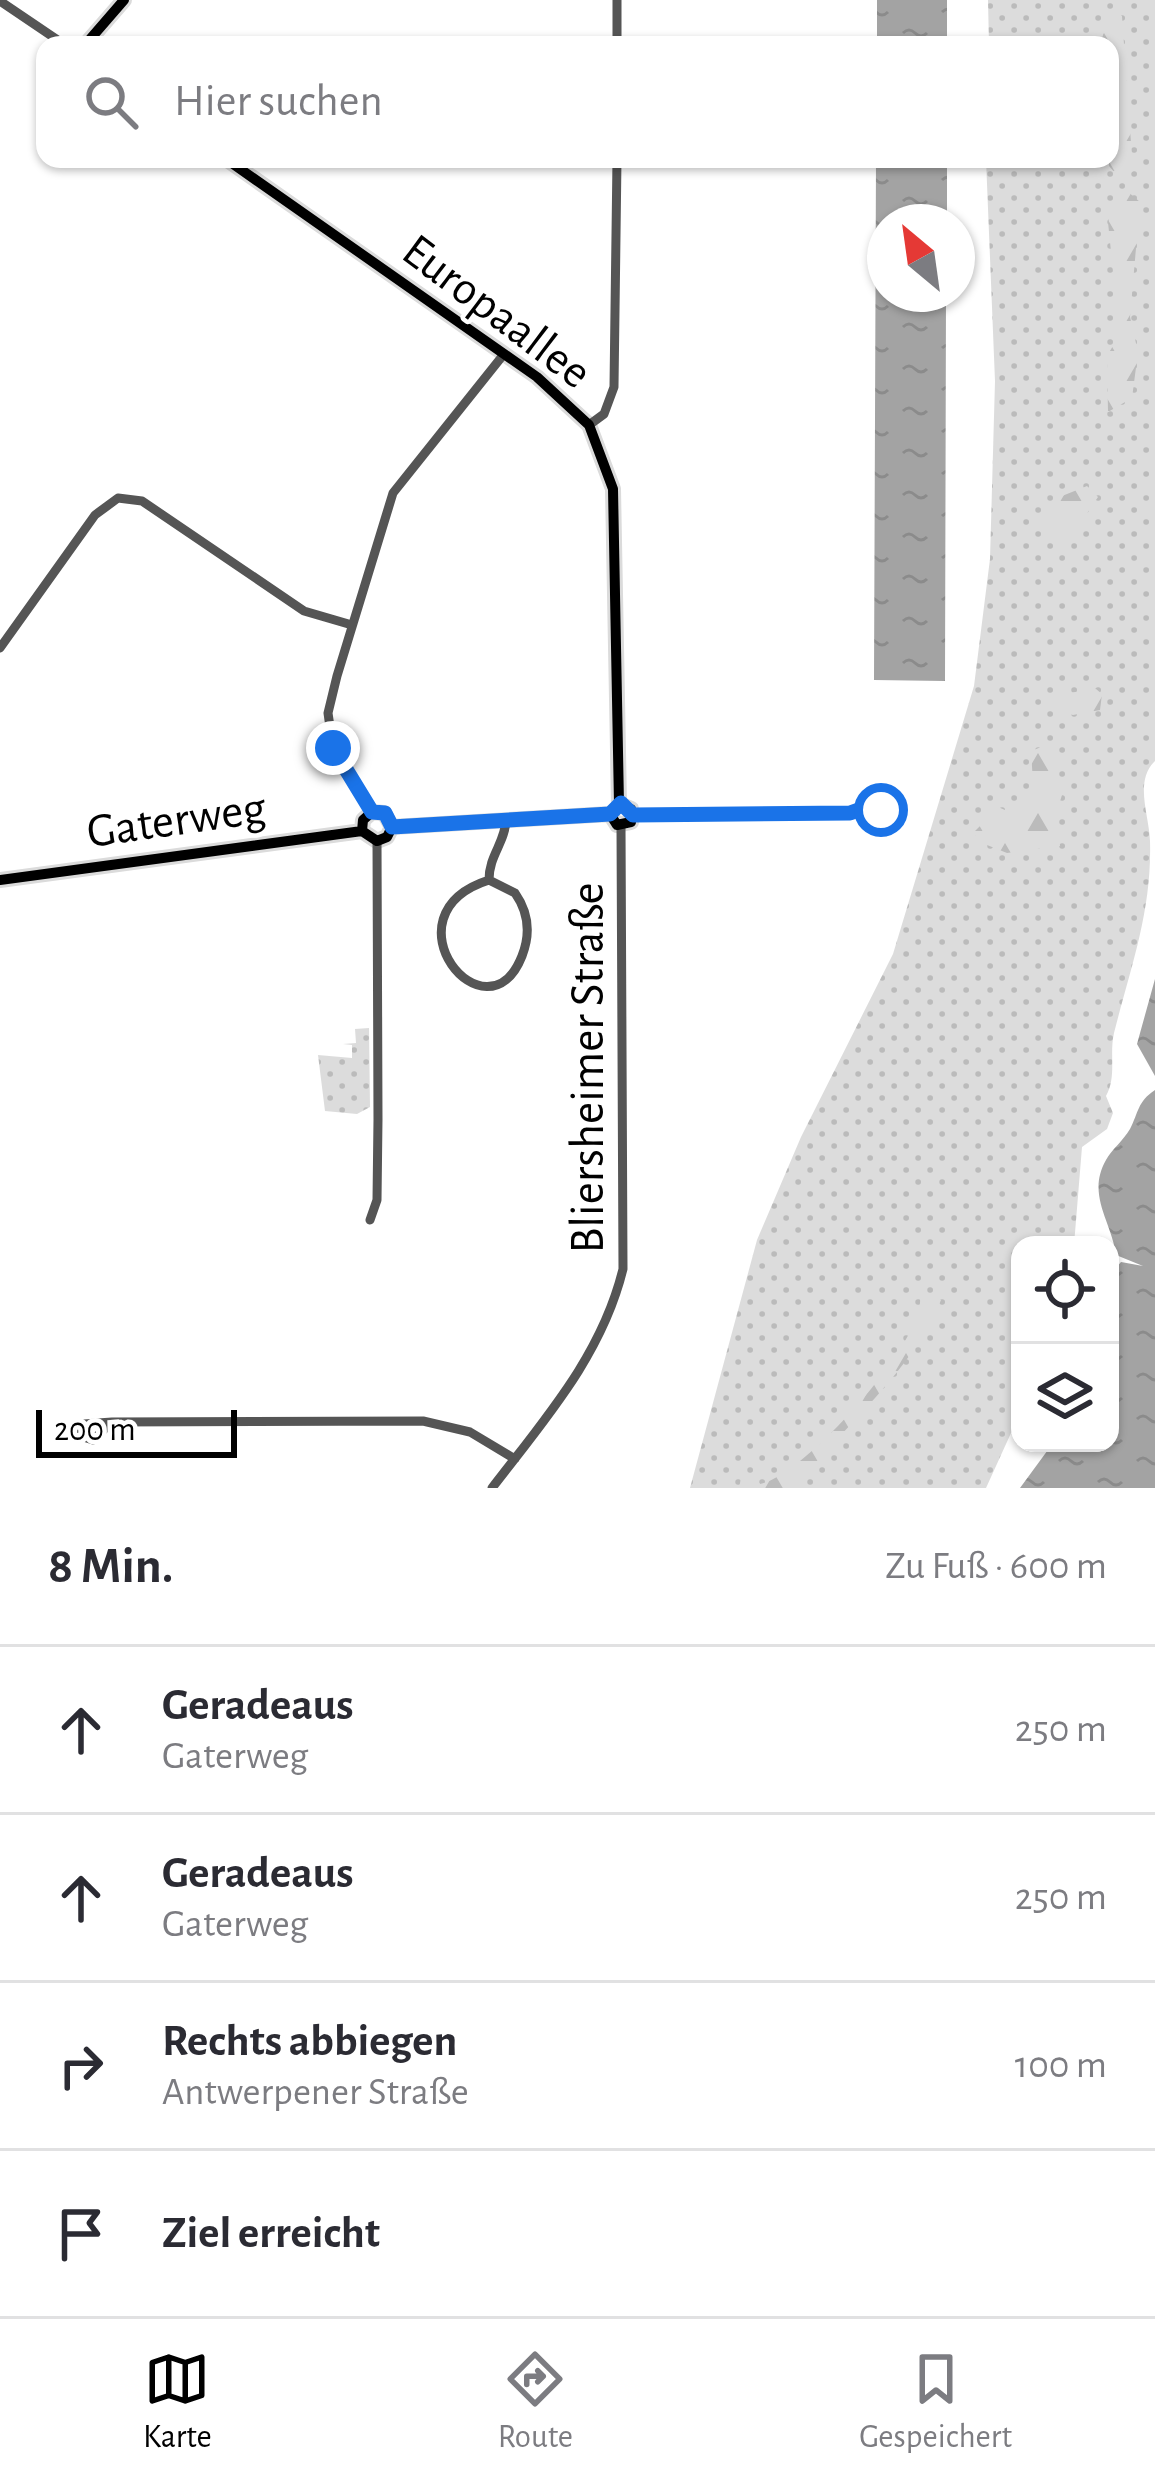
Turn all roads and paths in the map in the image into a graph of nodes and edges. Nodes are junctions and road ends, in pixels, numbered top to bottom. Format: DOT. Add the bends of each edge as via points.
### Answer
graph roads {
  1 [pos="124,0"];
  2 [pos="617,0"];
  3 [pos="0,1"];
  4 [pos="54,36"];
  5 [pos="93,36"];
  6 [pos="617,36"];
  7 [pos="239,168"];
  8 [pos="617,168"];
  9 [pos="504,354"];
  10 [pos="589,425"];
  11 [pos="352,625"];
  12 [pos="0,648"];
  13 [pos="864,808"];
  14 [pos="614,809"];
  15 [pos="372,812"];
  16 [pos="633,815"];
  17 [pos="506,820"];
  18 [pos="621,826"];
  19 [pos="392,827"];
  20 [pos="362,831"];
  21 [pos="376,842"];
  22 [pos="0,880"];
  23 [pos="489,880"];
  24 [pos="370,1220"];
  25 [pos="112,1423"];
  26 [pos="514,1459"];
  27 [pos="492,1488"];
  1 -- 5 [label="main road"];
  2 -- 6 [label="street"];
  3 -- 4 [label="street"];
  7 -- 9 [label="main road, Europaallee"];
  8 -- 10 [label="street" via="614,387"];
  9 -- 10 [label="main road, Europaallee"];
  9 -- 11 [label="street" via="393,493"];
  10 -- 14 [label="main road, Europaallee" via="613,489"];
  11 -- 12 [label="street" via="304,611 127,498 94,515"];
  11 -- 15 [label="street" via="328,724 333,748"];
  13 -- 16 [label="street"];
  14 -- 16 [label="main road" via="628,805"];
  14 -- 17 [label="main road"];
  14 -- 18 [label="main road"];
  15 -- 19 [label="main road" via="385,813"];
  15 -- 20 [label="main road"];
  16 -- 18 [label="main road"];
  17 -- 19 [label="main road"];
  17 -- 23 [label="street"];
  18 -- 26 [label="street, Bliersheimer Straße" via="623,1269 585,1364"];
  19 -- 21 [label="main road"];
  20 -- 21 [label="main road"];
  20 -- 22 [label="main road, Gaterweg"];
  21 -- 24 [label="street" via="378,1139"];
  23 -- 23 [label="street" via="515,893 528,927 514,971 479,988 447,958 442,920 457,894"];
  25 -- 26 [label="street" via="422,1420 470,1432"];
  26 -- 27 [label="street, Bliersheimer Straße"];
}
